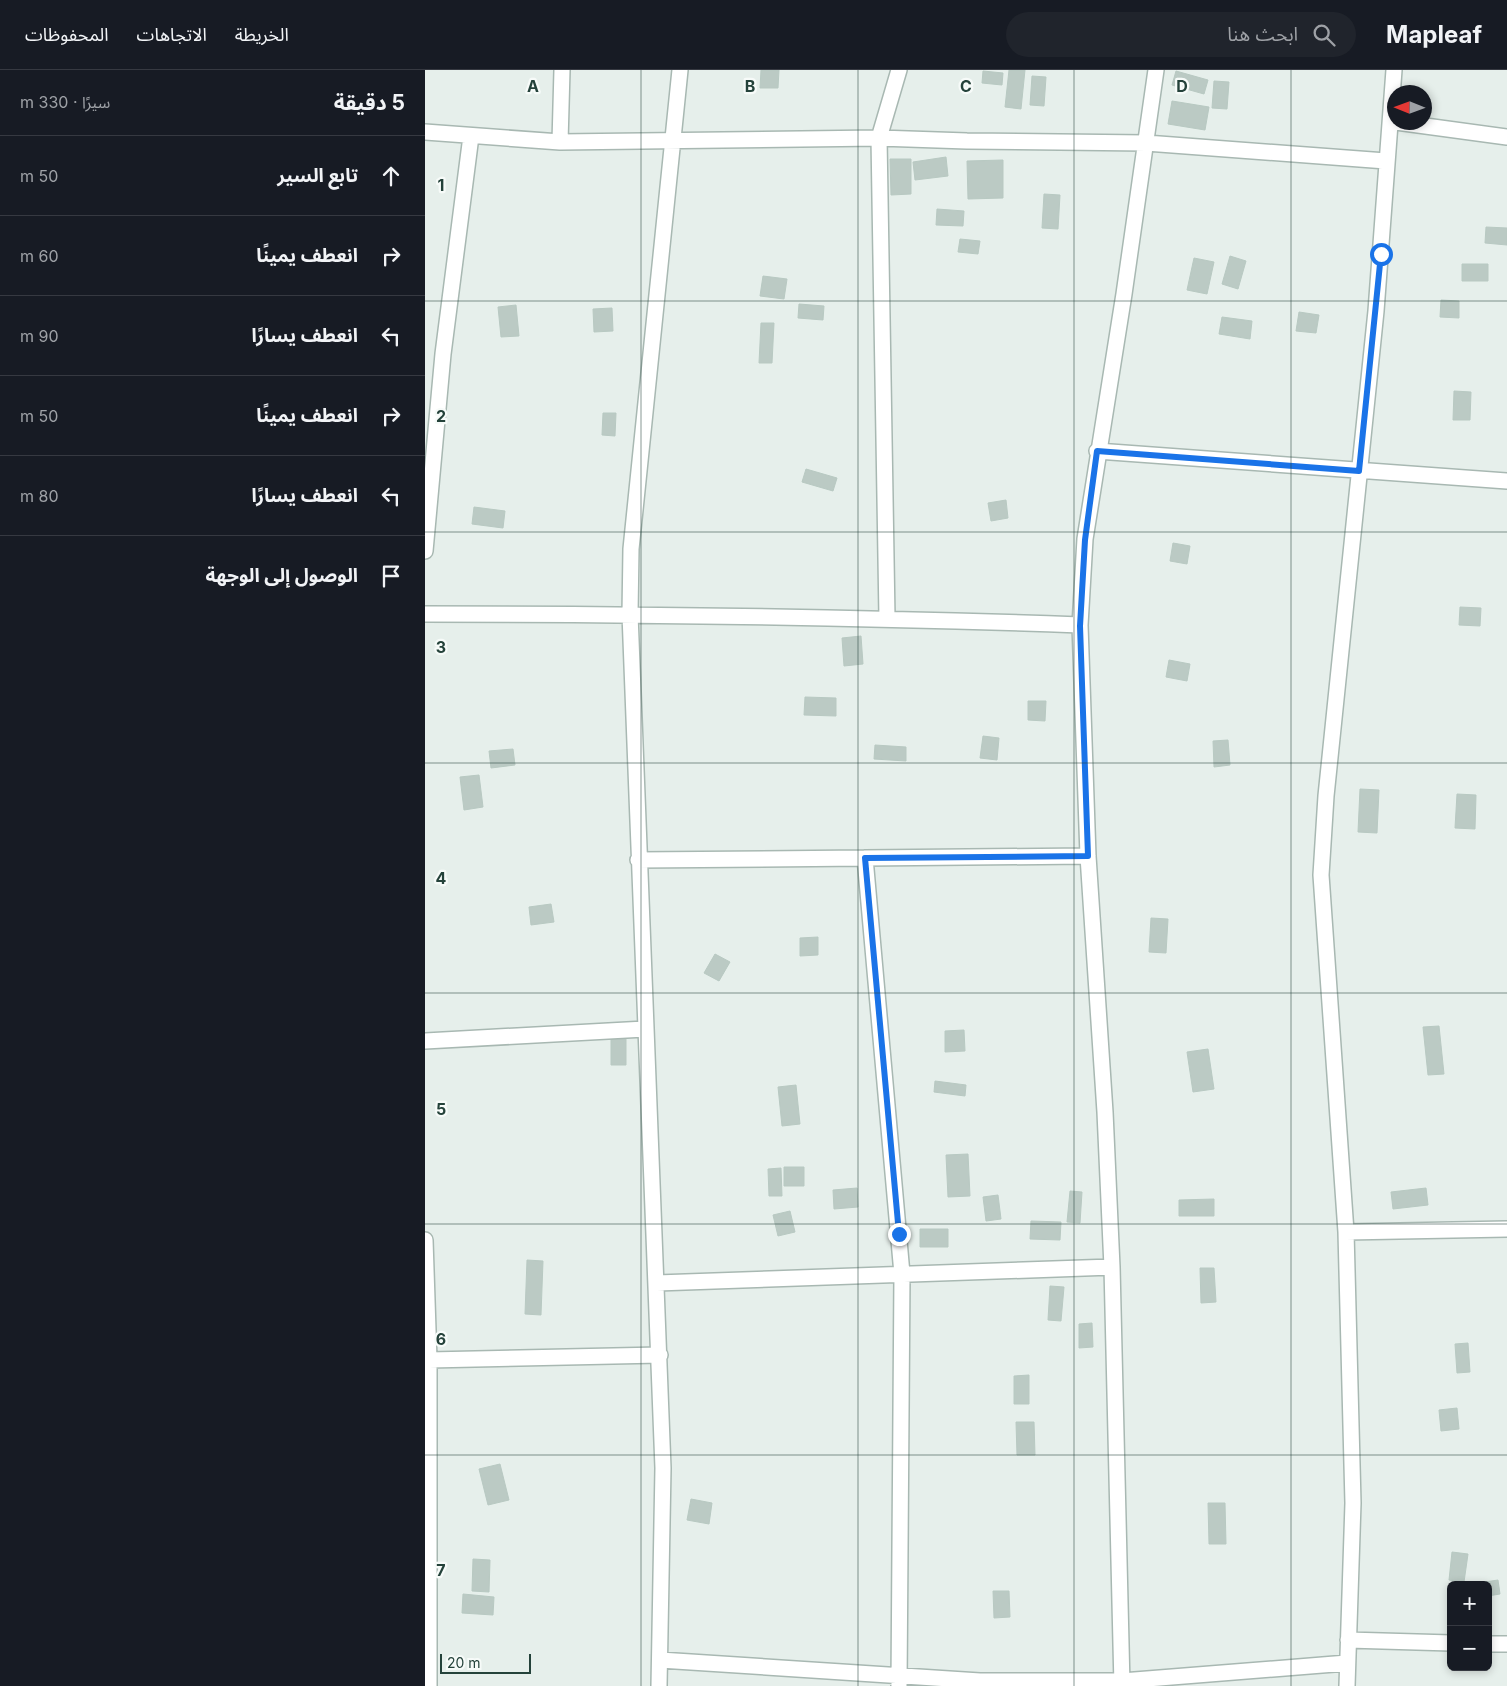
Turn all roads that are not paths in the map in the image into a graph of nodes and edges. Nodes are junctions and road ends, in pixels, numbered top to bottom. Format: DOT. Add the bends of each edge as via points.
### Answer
graph roads {
  1 [pos="561,70"];
  2 [pos="680,70"];
  3 [pos="899,70"];
  4 [pos="1156,70"];
  5 [pos="1394,70"];
  6 [pos="1394,85"];
  7 [pos="1432,127"];
  8 [pos="1392,130"];
  9 [pos="425,132"];
  10 [pos="471,136"];
  11 [pos="1507,137"];
  12 [pos="879,138"];
  13 [pos="673,139"];
  14 [pos="561,142"];
  15 [pos="1146,143"];
  16 [pos="1386,160"];
  17 [pos="1097,451"];
  18 [pos="1359,471"];
  19 [pos="1507,481"];
  20 [pos="425,551"];
  21 [pos="425,614"];
  22 [pos="630,614"];
  23 [pos="887,618"];
  24 [pos="1080,626"];
  25 [pos="1088,856"];
  26 [pos="865,858"];
  27 [pos="638,860"];
  28 [pos="645,1029"];
  29 [pos="425,1041"];
  30 [pos="1507,1230"];
  31 [pos="1346,1232"];
  32 [pos="425,1240"];
  33 [pos="1112,1266"];
  34 [pos="902,1274"];
  35 [pos="657,1283"];
  36 [pos="660,1355"];
  37 [pos="429,1360"];
  38 [pos="1348,1640"];
  39 [pos="1447,1643"];
  40 [pos="1492,1644"];
  41 [pos="1507,1644"];
  42 [pos="660,1660"];
  43 [pos="1347,1663"];
  44 [pos="899,1681"];
  45 [pos="1122,1683"];
  46 [pos="429,1686"];
  47 [pos="659,1686"];
  48 [pos="1347,1686"];
  1 -- 14 [label="street"];
  2 -- 13 [label="street"];
  3 -- 12 [label="street"];
  4 -- 15 [label="street"];
  5 -- 6 [label="street"];
  7 -- 11 [label="street"];
  8 -- 16 [label="street"];
  9 -- 10 [label="street"];
  10 -- 14 [label="street"];
  10 -- 20 [label="street" via="443,354"];
  12 -- 13 [label="street"];
  12 -- 15 [label="street"];
  12 -- 23 [label="street"];
  13 -- 14 [label="street"];
  13 -- 22 [label="street" via="631,549"];
  15 -- 16 [label="street"];
  15 -- 17 [label="street" via="1125,294"];
  16 -- 18 [label="street" via="1376,311"];
  17 -- 18 [label="street"];
  17 -- 24 [label="street" via="1085,540"];
  18 -- 19 [label="street"];
  18 -- 31 [label="street" via="1321,875"];
  21 -- 22 [label="street"];
  22 -- 23 [label="street"];
  22 -- 27 [label="street"];
  23 -- 24 [label="street"];
  24 -- 25 [label="street"];
  25 -- 26 [label="street"];
  25 -- 33 [label="street"];
  26 -- 27 [label="street"];
  26 -- 34 [label="street"];
  27 -- 28 [label="street"];
  28 -- 29 [label="street"];
  28 -- 35 [label="street"];
  30 -- 31 [label="street"];
  31 -- 38 [label="street" via="1353,1503"];
  32 -- 37 [label="street"];
  33 -- 34 [label="street"];
  33 -- 45 [label="street"];
  34 -- 35 [label="street"];
  34 -- 44 [label="street"];
  35 -- 36 [label="street"];
  36 -- 37 [label="street"];
  36 -- 42 [label="street" via="663,1468"];
  37 -- 46 [label="street"];
  38 -- 39 [label="street"];
  38 -- 43 [label="street"];
  40 -- 41 [label="street"];
  42 -- 44 [label="street"];
  42 -- 47 [label="street"];
  43 -- 45 [label="street"];
  43 -- 48 [label="street"];
  44 -- 45 [label="street"];
}
